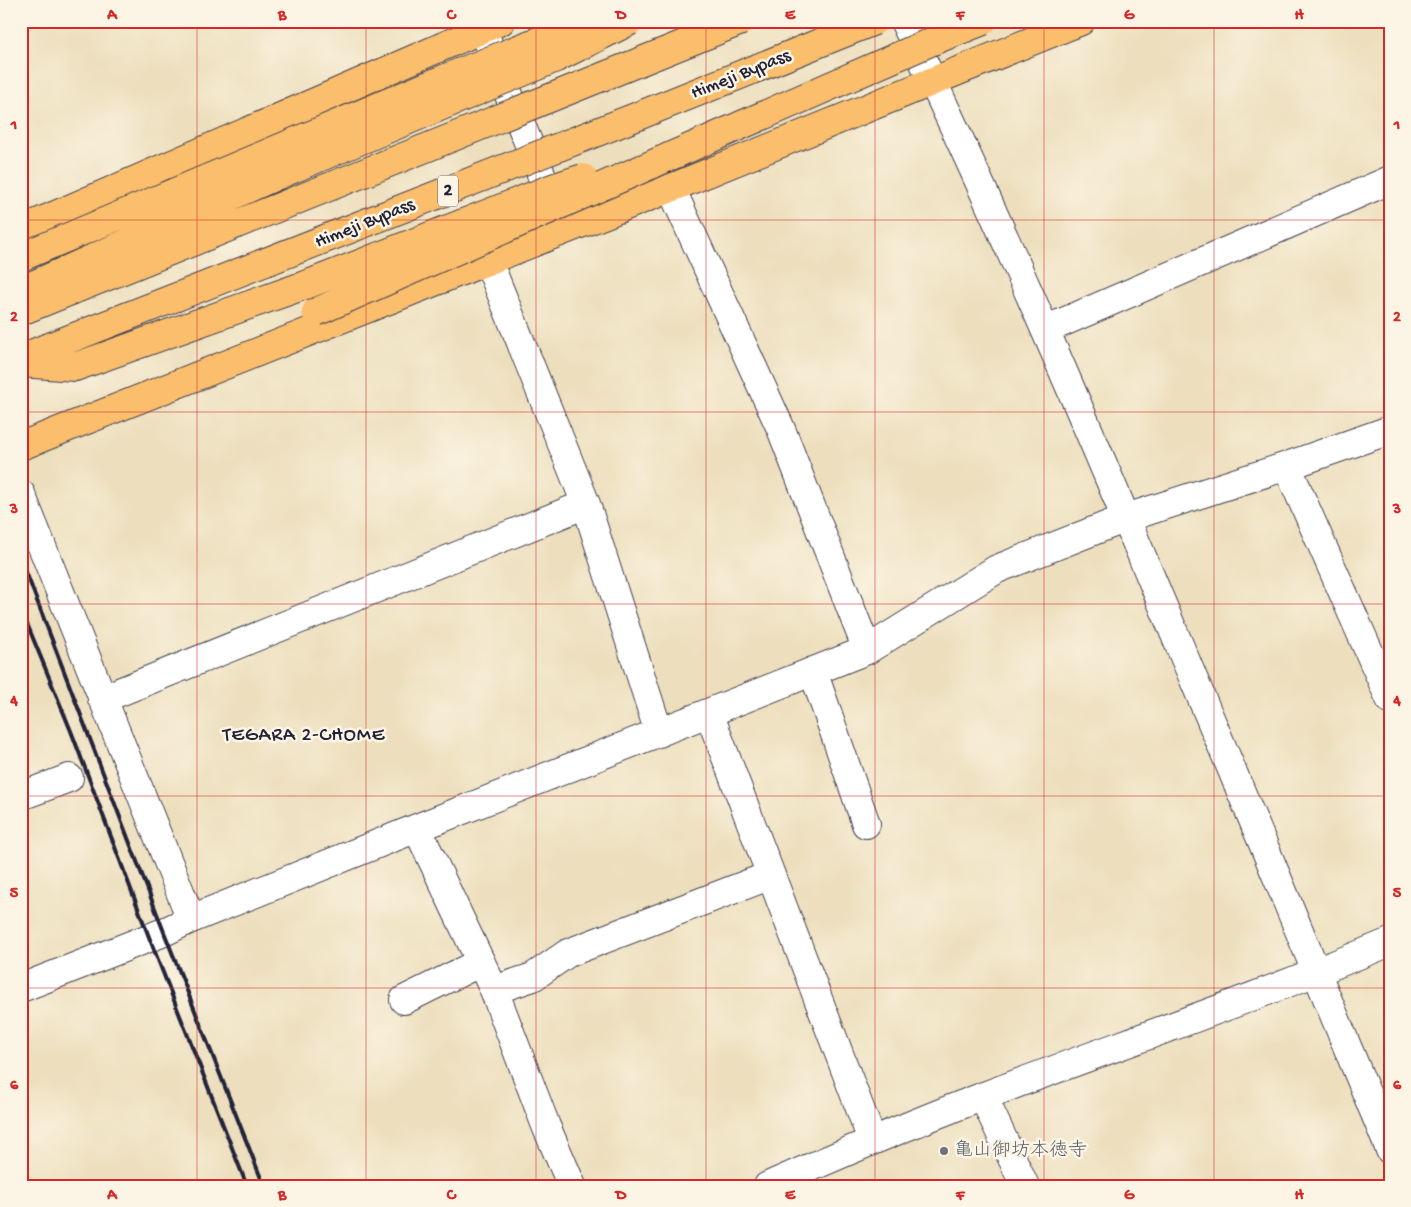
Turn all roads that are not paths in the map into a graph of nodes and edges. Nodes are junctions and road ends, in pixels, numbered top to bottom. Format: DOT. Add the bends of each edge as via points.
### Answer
graph roads {
  1 [pos="603,21"];
  2 [pos="630,21"];
  3 [pos="741,21"];
  4 [pos="874,21"];
  5 [pos="904,21"];
  6 [pos="983,21"];
  7 [pos="1081,21"];
  8 [pos="487,24"];
  9 [pos="933,82"];
  10 [pos="704,142"];
  11 [pos="1390,180"];
  12 [pos="671,188"];
  13 [pos="21,230"];
  14 [pos="564,231"];
  15 [pos="21,258"];
  16 [pos="488,261"];
  17 [pos="21,293"];
  18 [pos="21,311"];
  19 [pos="1045,330"];
  20 [pos="21,358"];
  21 [pos="21,363"];
  22 [pos="21,426"];
  23 [pos="1390,430"];
  24 [pos="21,446"];
  25 [pos="1287,466"];
  26 [pos="21,494"];
  27 [pos="586,504"];
  28 [pos="1126,518"];
  29 [pos="866,650"];
  30 [pos="813,671"];
  31 [pos="1390,699"];
  32 [pos="102,700"];
  33 [pos="709,713"];
  34 [pos="659,733"];
  35 [pos="69,778"];
  36 [pos="21,796"];
  37 [pos="866,824"];
  38 [pos="417,828"];
  39 [pos="771,875"];
  40 [pos="191,919"];
  41 [pos="1390,942"];
  42 [pos="481,962"];
  43 [pos="1317,972"];
  44 [pos="21,988"];
  45 [pos="494,990"];
  46 [pos="404,1000"];
  47 [pos="983,1096"];
  48 [pos="872,1140"];
  49 [pos="1390,1150"];
  50 [pos="572,1186"];
  51 [pos="768,1186"];
  52 [pos="1025,1186"];
  1 -- 15 [label="highway, bridge" via="553,35 451,76"];
  2 -- 17 [label="highway, bridge" via="556,58 278,176 30,286"];
  3 -- 18 [label="highway, bridge"];
  4 -- 20 [label="highway, Himeji Bypass / 2, bridge"];
  5 -- 9 [label="street"];
  6 -- 10 [label="highway, bridge"];
  7 -- 9 [label="highway"];
  8 -- 13 [label="highway"];
  8 -- 14 [label="street"];
  9 -- 12 [label="highway"];
  9 -- 19 [label="street"];
  10 -- 21 [label="highway, bridge" via="555,186 311,283 75,367"];
  10 -- 22 [label="highway, bridge" via="316,312"];
  11 -- 19 [label="street"];
  12 -- 14 [label="highway"];
  12 -- 29 [label="street" via="781,429"];
  14 -- 16 [label="highway"];
  16 -- 24 [label="highway"];
  16 -- 27 [label="street"];
  19 -- 28 [label="street"];
  23 -- 25 [label="street"];
  25 -- 28 [label="street"];
  25 -- 31 [label="street"];
  26 -- 32 [label="street"];
  27 -- 32 [label="street"];
  27 -- 34 [label="street"];
  28 -- 29 [label="street" via="997,569"];
  28 -- 43 [label="street"];
  29 -- 30 [label="street"];
  30 -- 33 [label="street"];
  30 -- 37 [label="street"];
  32 -- 40 [label="street"];
  33 -- 34 [label="street"];
  33 -- 39 [label="street"];
  34 -- 38 [label="street"];
  35 -- 36 [label="street"];
  38 -- 40 [label="street"];
  38 -- 42 [label="street"];
  39 -- 45 [label="street" via="568,953 533,977"];
  39 -- 48 [label="street"];
  40 -- 44 [label="street"];
  41 -- 43 [label="street"];
  42 -- 45 [label="street"];
  42 -- 46 [label="street"];
  43 -- 47 [label="street"];
  43 -- 49 [label="street"];
  45 -- 50 [label="street"];
  47 -- 48 [label="street"];
  47 -- 52 [label="street"];
  48 -- 51 [label="street"];
}
